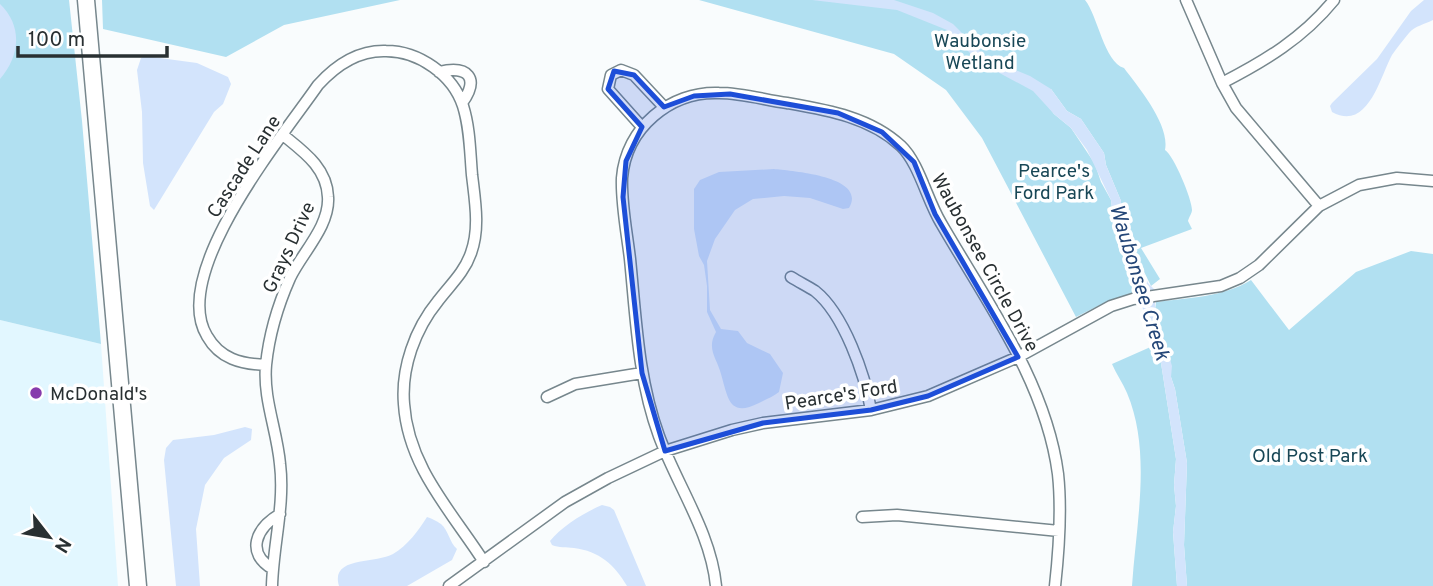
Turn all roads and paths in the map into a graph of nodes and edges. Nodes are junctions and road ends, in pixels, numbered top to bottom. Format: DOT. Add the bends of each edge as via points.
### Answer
graph roads {
  1 [pos="86,0"];
  2 [pos="1186,0"];
  3 [pos="1334,0"];
  4 [pos="439,72"];
  5 [pos="1222,83"];
  6 [pos="462,103"];
  7 [pos="664,107"];
  8 [pos="642,127"];
  9 [pos="283,135"];
  10 [pos="1433,181"];
  11 [pos="1319,206"];
  12 [pos="791,277"];
  13 [pos="1018,357"];
  14 [pos="266,365"];
  15 [pos="642,373"];
  16 [pos="547,397"];
  17 [pos="871,410"];
  18 [pos="665,451"];
  19 [pos="280,514"];
  20 [pos="862,517"];
  21 [pos="1059,531"];
  22 [pos="484,562"];
  23 [pos="273,569"];
  24 [pos="138,586"];
  25 [pos="272,586"];
  26 [pos="449,586"];
  27 [pos="716,586"];
  28 [pos="1055,586"];
  1 -- 24 [label="main road"];
  2 -- 5 [label="street"];
  3 -- 5 [label="street" via="1295,40"];
  4 -- 6 [label="street, Cascade Lane"];
  4 -- 6 [label="street, Cascade Lane" via="458,70 471,78"];
  4 -- 9 [label="street, Cascade Lane" via="400,52 354,57 323,79"];
  5 -- 11 [label="street" via="1247,123"];
  6 -- 22 [label="street, Cascade Lane" via="475,238 466,265 430,310 414,341 403,401 420,467"];
  7 -- 8 [label="street, Waubonsee Circle Drive"];
  7 -- 8 [label="street" via="634,75 621,70 611,75 608,89"];
  7 -- 13 [label="street, Waubonsee Circle Drive" via="709,93 730,94 838,113 899,144 914,162 935,214"];
  8 -- 15 [label="street, Waubonsee Circle Drive" via="622,178"];
  9 -- 14 [label="street, Grays Drive" via="316,164 329,201 323,222 280,302"];
  9 -- 14 [label="street, Cascade Lane" via="228,217 198,302 204,332 212,345 233,360"];
  10 -- 11 [label="street, Pearce's Ford" via="1378,180"];
  11 -- 13 [label="street, Pearce's Ford" via="1240,278 1221,286 1133,299 1095,313"];
  12 -- 17 [label="street" via="814,291 834,314 859,364"];
  13 -- 17 [label="street, Pearce's Ford" via="928,396"];
  13 -- 21 [label="street, Waubonsee Circle Drive" via="1046,425 1058,474"];
  14 -- 19 [label="street, Grays Drive" via="266,391 280,464"];
  15 -- 16 [label="street" via="575,384"];
  15 -- 18 [label="street, Waubonsee Circle Drive"];
  17 -- 18 [label="street, Pearce's Ford" via="763,423"];
  18 -- 22 [label="street, Pearce's Ford" via="565,502"];
  18 -- 27 [label="street, Waubonsee Circle Drive" via="699,526"];
  19 -- 23 [label="street, Grays Drive"];
  19 -- 23 [label="street" via="263,527 256,546 263,564"];
  20 -- 21 [label="street" via="897,515"];
  21 -- 28 [label="street, Waubonsee Circle Drive"];
  22 -- 26 [label="street, Pearce's Ford"];
  23 -- 25 [label="street, Grays Drive"];
}
